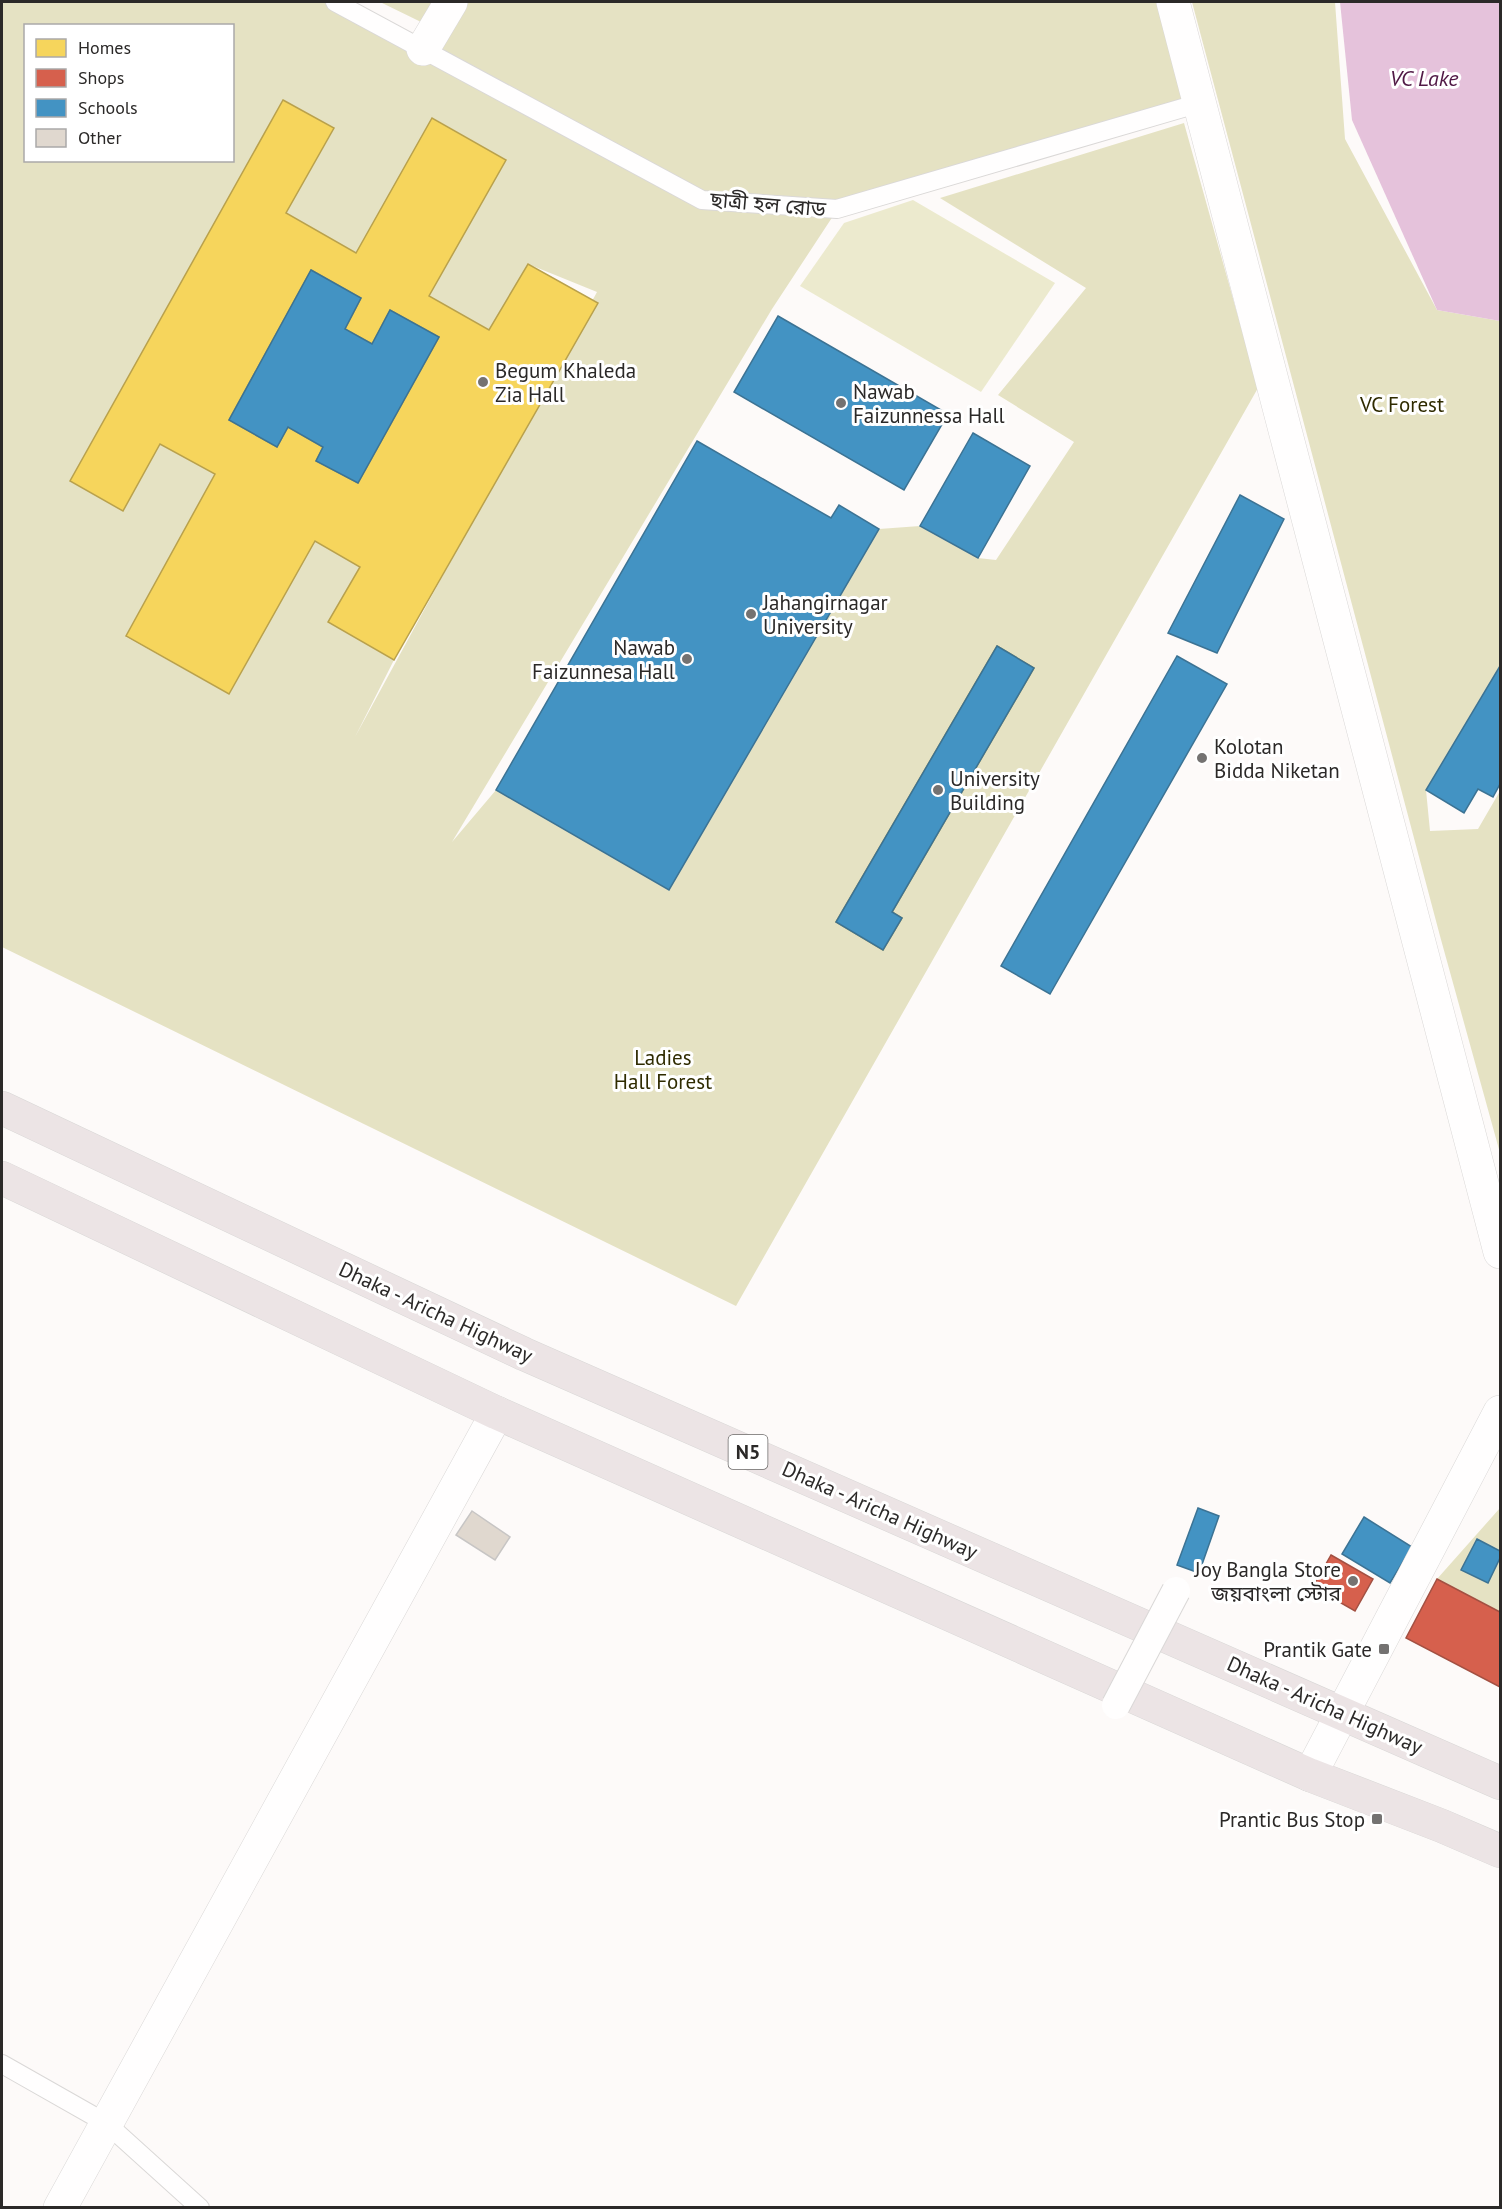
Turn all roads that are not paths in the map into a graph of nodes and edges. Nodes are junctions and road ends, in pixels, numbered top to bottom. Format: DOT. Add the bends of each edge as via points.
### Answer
graph roads {
  1 [pos="335,2"];
  2 [pos="451,2"];
  3 [pos="1173,2"];
  4 [pos="423,49"];
  5 [pos="1200,103"];
  6 [pos="2,1108"];
  7 [pos="2,1178"];
  8 [pos="1500,1252"];
  9 [pos="1500,1412"];
  10 [pos="497,1413"];
  11 [pos="1176,1591"];
  12 [pos="1116,1705"];
  13 [pos="1343,1713"];
  14 [pos="1310,1775"];
  15 [pos="1500,1783"];
  16 [pos="1500,1851"];
  17 [pos="2,2064"];
  18 [pos="106,2123"];
  19 [pos="60,2208"];
  20 [pos="200,2208"];
  1 -- 4 [label="lane, ছাত্রী হল রোড"];
  2 -- 4 [label="street"];
  3 -- 5 [label="street"];
  4 -- 5 [label="lane, ছাত্রী হল রোড" via="702,200 837,209"];
  5 -- 8 [label="street"];
  6 -- 13 [label="highway, Dhaka - Aricha Highway / N5" via="524,1354"];
  7 -- 10 [label="highway"];
  9 -- 13 [label="street"];
  10 -- 14 [label="highway"];
  10 -- 18 [label="street"];
  11 -- 12 [label="street, bridge"];
  13 -- 14 [label="street"];
  13 -- 15 [label="highway, Dhaka - Aricha Highway / N5"];
  14 -- 16 [label="highway"];
  17 -- 18 [label="lane"];
  18 -- 19 [label="street"];
  18 -- 20 [label="lane"];
}
